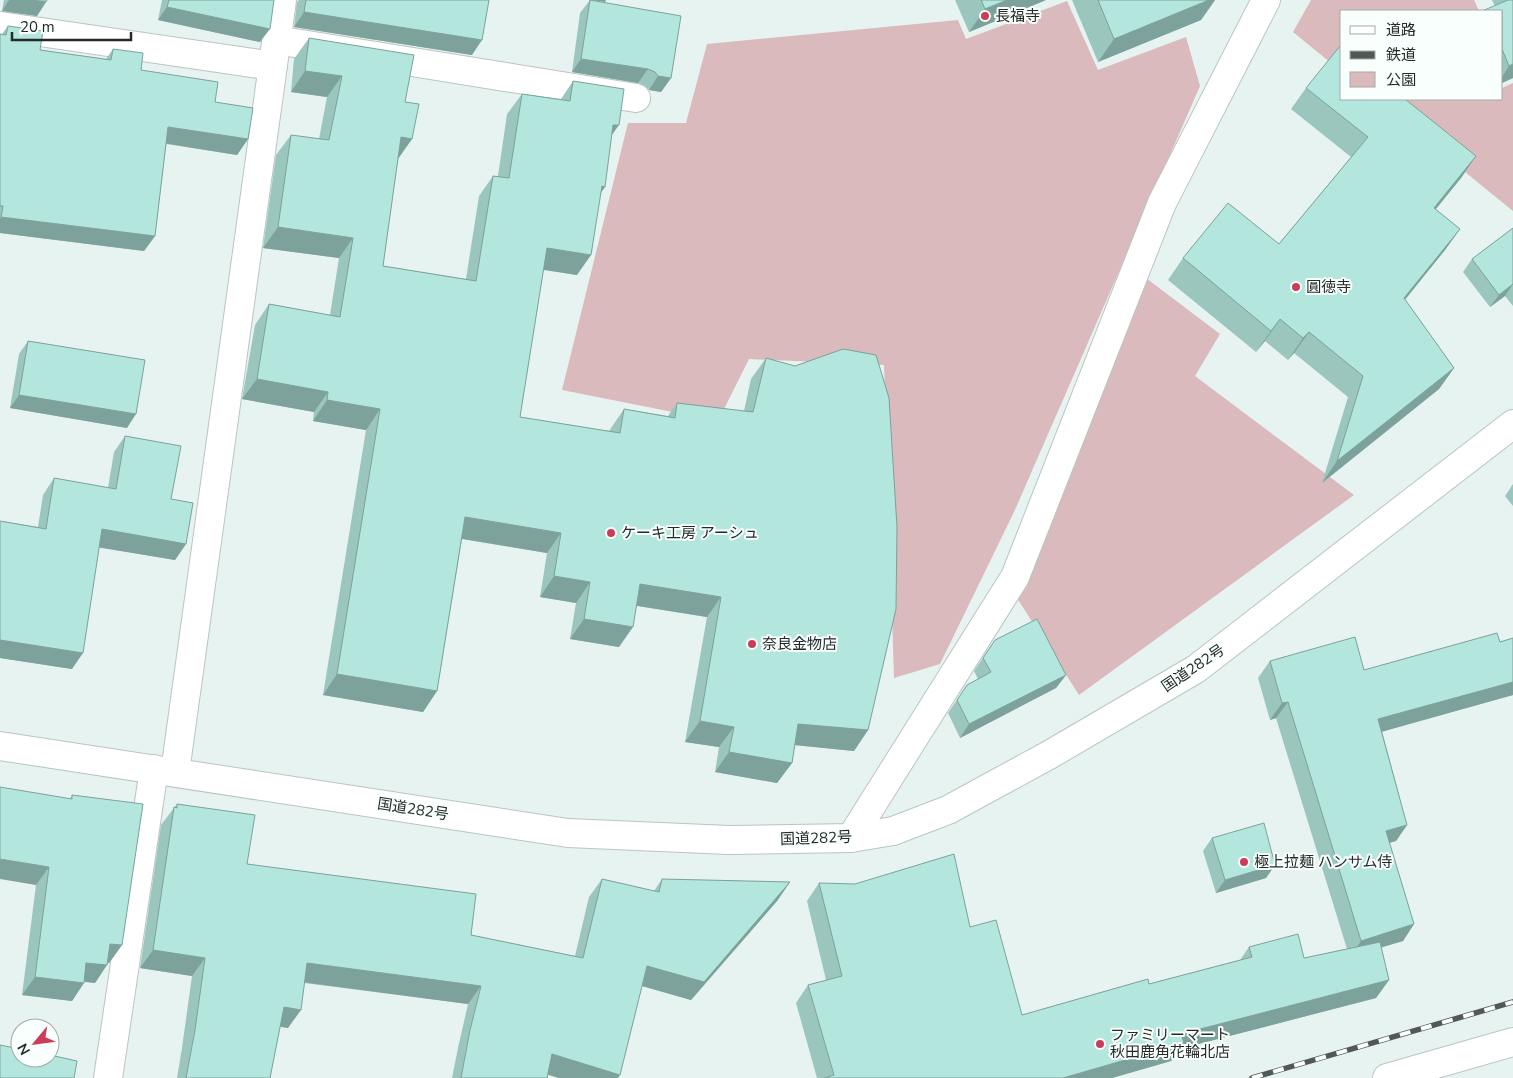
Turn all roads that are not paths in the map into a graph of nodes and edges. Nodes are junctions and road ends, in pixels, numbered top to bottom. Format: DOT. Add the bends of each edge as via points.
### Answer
graph roads {
  1 [pos="282,0"];
  2 [pos="1266,0"];
  3 [pos="0,26"];
  4 [pos="275,53"];
  5 [pos="636,98"];
  6 [pos="1513,424"];
  7 [pos="0,746"];
  8 [pos="164,770"];
  9 [pos="851,838"];
  10 [pos="1513,1042"];
  11 [pos="1400,1076"];
  12 [pos="108,1078"];
  1 -- 4 [label="main road"];
  2 -- 9 [label="main road" via="1162,203 1014,578"];
  3 -- 4 [label="main road"];
  4 -- 5 [label="main road"];
  4 -- 8 [label="main road"];
  6 -- 9 [label="main road, 国道282号" via="1196,669 948,810 893,831"];
  7 -- 8 [label="main road, 国道282号"];
  8 -- 9 [label="main road, 国道282号" via="568,833 729,840"];
  8 -- 12 [label="main road"];
  10 -- 11 [label="main road"];
}
